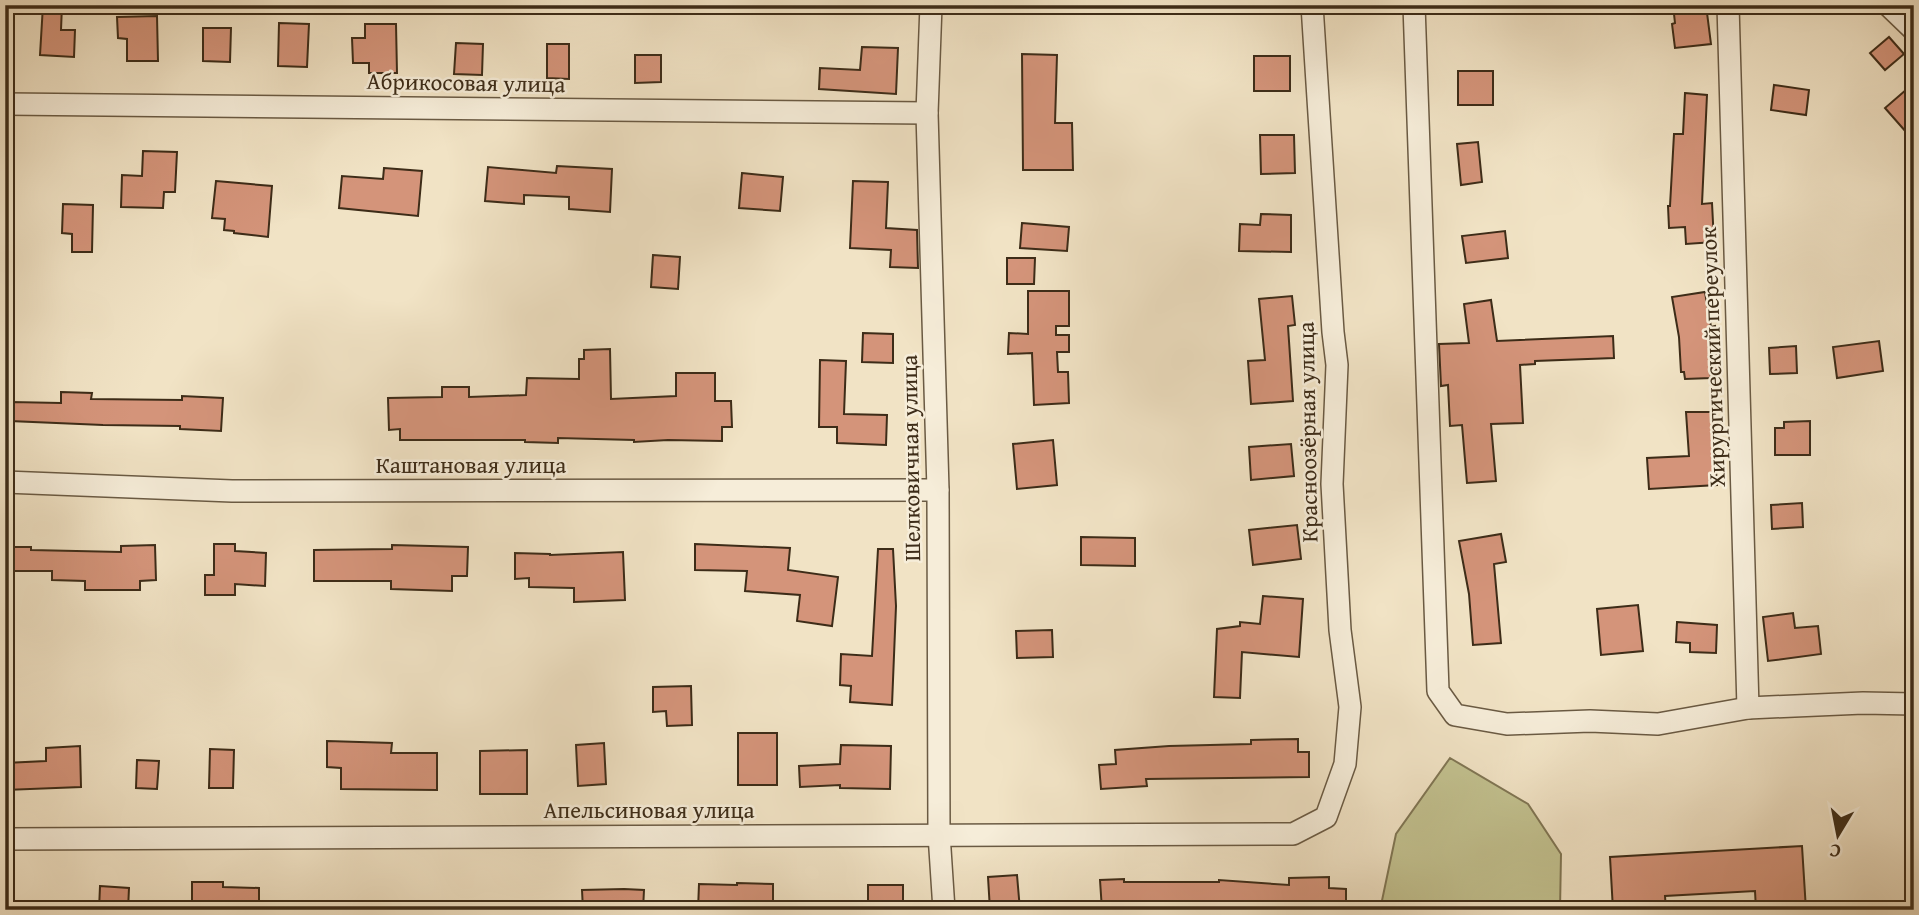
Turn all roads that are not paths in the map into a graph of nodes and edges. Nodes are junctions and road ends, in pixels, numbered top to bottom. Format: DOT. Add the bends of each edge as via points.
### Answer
graph roads {
  1 [pos="931,5"];
  2 [pos="1312,5"];
  3 [pos="1414,5"];
  4 [pos="1728,5"];
  5 [pos="1888,5"];
  6 [pos="1914,30"];
  7 [pos="5,104"];
  8 [pos="927,113"];
  9 [pos="5,482"];
  10 [pos="938,490"];
  11 [pos="1914,704"];
  12 [pos="1748,708"];
  13 [pos="939,834"];
  14 [pos="1293,834"];
  15 [pos="5,839"];
  16 [pos="944,910"];
  1 -- 8 [label="street, Шелковичная улица"];
  2 -- 14 [label="street, Красноозёрная улица" via="1337,365 1332,484 1340,630 1350,707 1345,764 1326,817"];
  3 -- 12 [label="street" via="1438,691 1455,715 1507,724 1658,724"];
  4 -- 12 [label="street, Хирургический переулок"];
  5 -- 6 [label="street"];
  7 -- 8 [label="street, Абрикосовая улица"];
  8 -- 10 [label="street, Шелковичная улица"];
  9 -- 10 [label="street, Каштановая улица" via="232,491"];
  10 -- 13 [label="street, Шелковичная улица"];
  11 -- 12 [label="street"];
  13 -- 14 [label="street, Апельсиновая улица"];
  13 -- 15 [label="street, Апельсиновая улица"];
  13 -- 16 [label="street, Шелковичная улица"];
}
